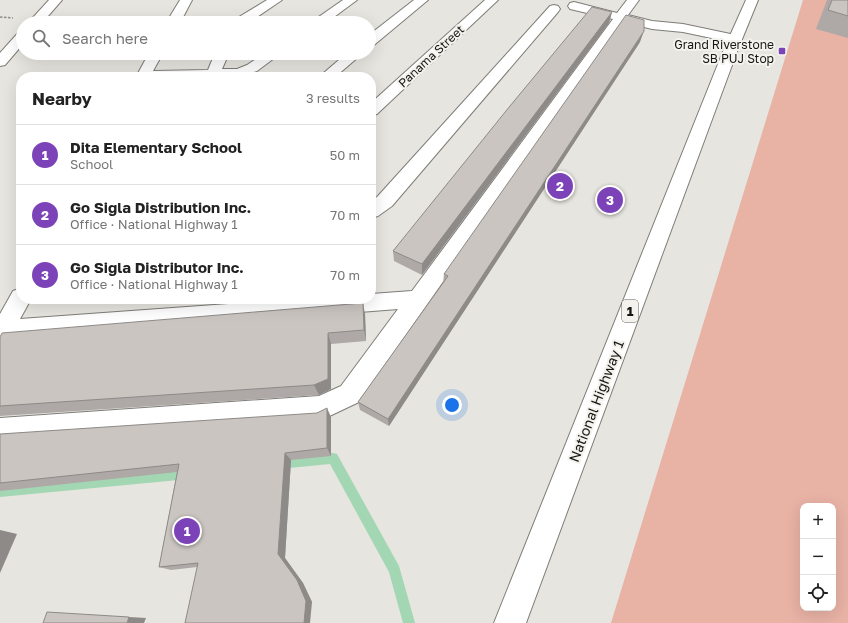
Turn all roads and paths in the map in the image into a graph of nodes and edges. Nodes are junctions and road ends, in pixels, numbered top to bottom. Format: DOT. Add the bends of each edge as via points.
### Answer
graph roads {
  1 [pos="56,0"];
  2 [pos="186,0"];
  3 [pos="276,0"];
  4 [pos="350,0"];
  5 [pos="422,0"];
  6 [pos="492,0"];
  7 [pos="633,0"];
  8 [pos="752,0"];
  9 [pos="573,3"];
  10 [pos="551,4"];
  11 [pos="242,6"];
  12 [pos="41,16"];
  13 [pos="177,16"];
  14 [pos="238,16"];
  15 [pos="250,16"];
  16 [pos="327,16"];
  17 [pos="620,18"];
  18 [pos="376,36"];
  19 [pos="16,44"];
  20 [pos="733,44"];
  21 [pos="152,60"];
  22 [pos="219,60"];
  23 [pos="264,60"];
  24 [pos="347,60"];
  25 [pos="0,62"];
  26 [pos="145,72"];
  27 [pos="214,72"];
  28 [pos="242,72"];
  29 [pos="332,72"];
  30 [pos="376,106"];
  31 [pos="376,207"];
  32 [pos="418,299"];
  33 [pos="376,302"];
  34 [pos="17,304"];
  35 [pos="355,304"];
  36 [pos="1,332"];
  37 [pos="0,430"];
  38 [pos="510,623"];
  1 -- 12 [label="main road"];
  2 -- 13 [label="main road"];
  3 -- 15 [label="main road"];
  4 -- 16 [label="main road"];
  5 -- 18 [label="main road"];
  6 -- 30 [label="main road, Panama Street"];
  7 -- 17 [label="main road"];
  8 -- 20 [label="main road, National Highway 1 / 1"];
  9 -- 10 [label="main road" via="570,8 563,10"];
  9 -- 17 [label="main road"];
  10 -- 31 [label="main road" via="384,201"];
  11 -- 14 [label="main road"];
  17 -- 20 [label="main road" via="652,25 678,38"];
  17 -- 32 [label="main road"];
  19 -- 25 [label="main road"];
  20 -- 38 [label="main road, National Highway 1 / 1"];
  21 -- 26 [label="main road"];
  22 -- 27 [label="main road"];
  23 -- 28 [label="main road"];
  24 -- 29 [label="main road"];
  32 -- 33 [label="main road"];
  32 -- 37 [label="main road" via="350,394 322,408"];
  34 -- 36 [label="main road"];
  35 -- 36 [label="main road"];
}
